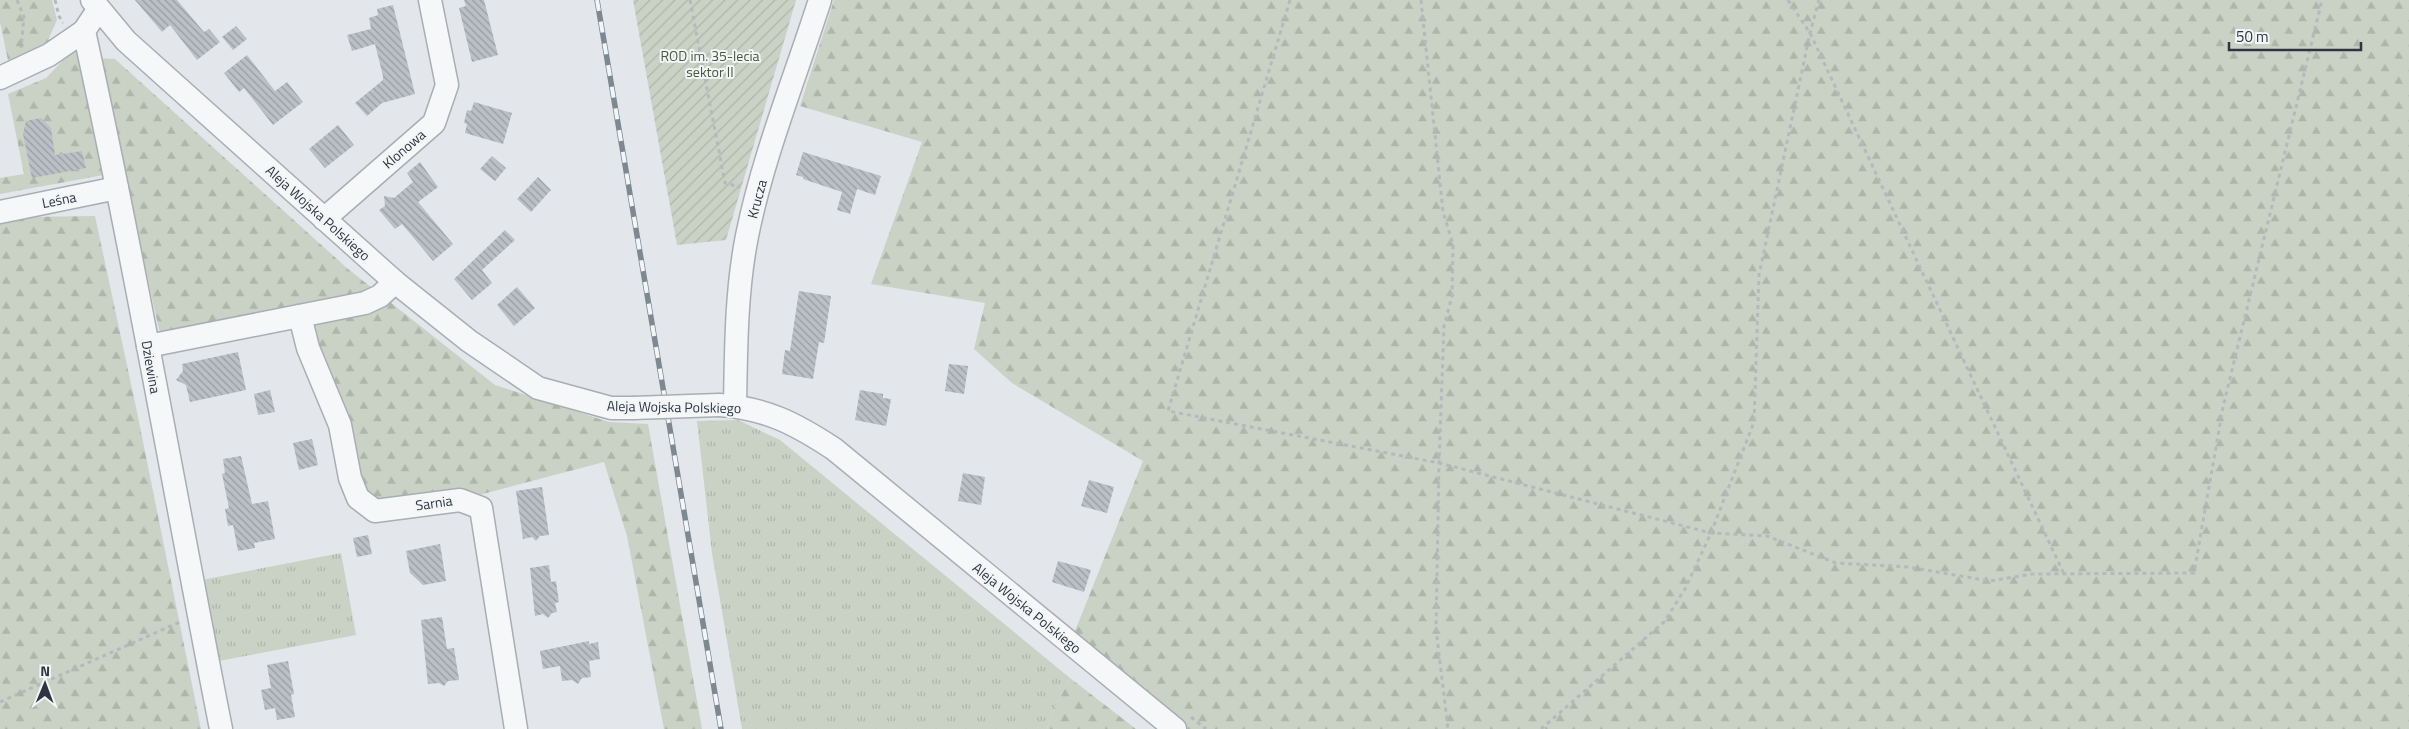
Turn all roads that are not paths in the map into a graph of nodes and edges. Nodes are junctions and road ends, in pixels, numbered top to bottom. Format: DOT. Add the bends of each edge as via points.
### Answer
graph roads {
  1 [pos="430,0"];
  2 [pos="820,0"];
  3 [pos="95,5"];
  4 [pos="74,28"];
  5 [pos="10,73"];
  6 [pos="117,188"];
  7 [pos="0,212"];
  8 [pos="324,219"];
  9 [pos="395,282"];
  10 [pos="300,316"];
  11 [pos="148,346"];
  12 [pos="727,406"];
  13 [pos="221,729"];
  14 [pos="516,729"];
  15 [pos="1175,729"];
  1 -- 8 [label="street, Klonowa" via="447,85 434,123"];
  2 -- 12 [label="street, Krucza" via="758,192 747,237"];
  3 -- 4 [label="street"];
  3 -- 8 [label="street, Aleja Wojska Polskiego" via="126,41"];
  4 -- 5 [label="street" via="49,55"];
  4 -- 6 [label="street, Dziewina"];
  6 -- 7 [label="street, Leśna"];
  6 -- 11 [label="street, Dziewina"];
  8 -- 9 [label="street, Aleja Wojska Polskiego"];
  9 -- 10 [label="street" via="375,299"];
  9 -- 12 [label="street, Aleja Wojska Polskiego, bridge" via="469,341 538,388 611,408"];
  10 -- 11 [label="street"];
  10 -- 14 [label="street, Sarnia" via="308,348 340,424 350,478 358,498 376,511 460,500 481,508"];
  11 -- 13 [label="street, Dziewina"];
  12 -- 15 [label="street, Aleja Wojska Polskiego" via="770,413 801,427 834,449"];
}
